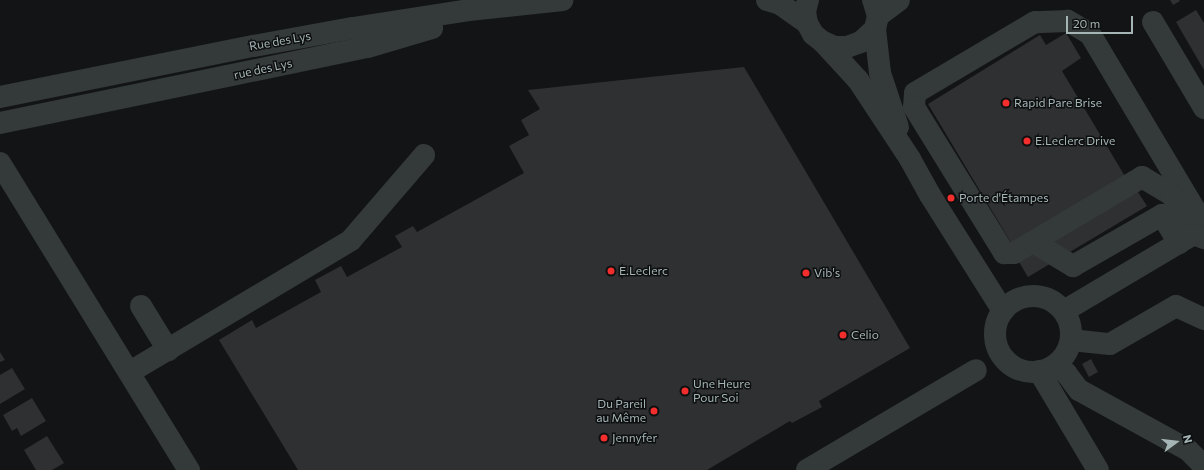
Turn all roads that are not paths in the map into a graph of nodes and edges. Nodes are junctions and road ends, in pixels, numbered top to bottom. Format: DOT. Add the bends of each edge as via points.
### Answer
graph roads {
  1 [pos="562,0"];
  2 [pos="767,0"];
  3 [pos="808,0"];
  4 [pos="899,0"];
  5 [pos="524,4"];
  6 [pos="875,15"];
  7 [pos="1153,22"];
  8 [pos="807,23"];
  9 [pos="823,42"];
  10 [pos="0,97"];
  11 [pos="1204,108"];
  12 [pos="0,123"];
  13 [pos="424,155"];
  14 [pos="910,160"];
  15 [pos="0,163"];
  16 [pos="1197,234"];
  17 [pos="1033,242"];
  18 [pos="141,306"];
  19 [pos="1002,311"];
  20 [pos="1064,311"];
  21 [pos="1204,319"];
  22 [pos="1071,340"];
  23 [pos="168,350"];
  24 [pos="1047,368"];
  25 [pos="976,370"];
  26 [pos="130,372"];
  27 [pos="1204,466"];
  28 [pos="189,470"];
  29 [pos="807,470"];
  30 [pos="1098,470"];
  1 -- 5 [label="street, Rue des Lys"];
  2 -- 8 [label="street" via="780,4"];
  3 -- 8 [label="street" via="805,11"];
  4 -- 6 [label="street"];
  5 -- 10 [label="street, Rue des Lys" via="446,14 254,46"];
  5 -- 12 [label="street, rue des Lys" via="421,30 368,47"];
  6 -- 9 [label="street" via="861,42 847,47 835,47"];
  6 -- 14 [label="street" via="880,73"];
  7 -- 11 [label="street"];
  8 -- 9 [label="street" via="813,34"];
  9 -- 14 [label="street" via="858,80"];
  13 -- 23 [label="street" via="351,240"];
  14 -- 19 [label="street"];
  15 -- 26 [label="street"];
  16 -- 17 [label="street" via="1162,215 1073,266"];
  16 -- 17 [label="street" via="1172,195 1142,177"];
  16 -- 17 [label="street" via="1090,34 1068,21 1035,22 915,93 914,107 1004,253 1014,253"];
  16 -- 20 [label="street"];
  18 -- 23 [label="street"];
  19 -- 20 [label="street" via="1014,300 1034,295 1050,300"];
  19 -- 24 [label="street" via="995,328 995,340 1007,362 1017,369 1030,372"];
  20 -- 22 [label="street" via="1069,321"];
  21 -- 22 [label="street" via="1176,306 1110,344"];
  22 -- 24 [label="street" via="1064,356"];
  23 -- 26 [label="street"];
  24 -- 27 [label="street" via="1066,373 1079,390 1188,450"];
  24 -- 30 [label="street"];
  25 -- 29 [label="street"];
  26 -- 28 [label="street"];
}
